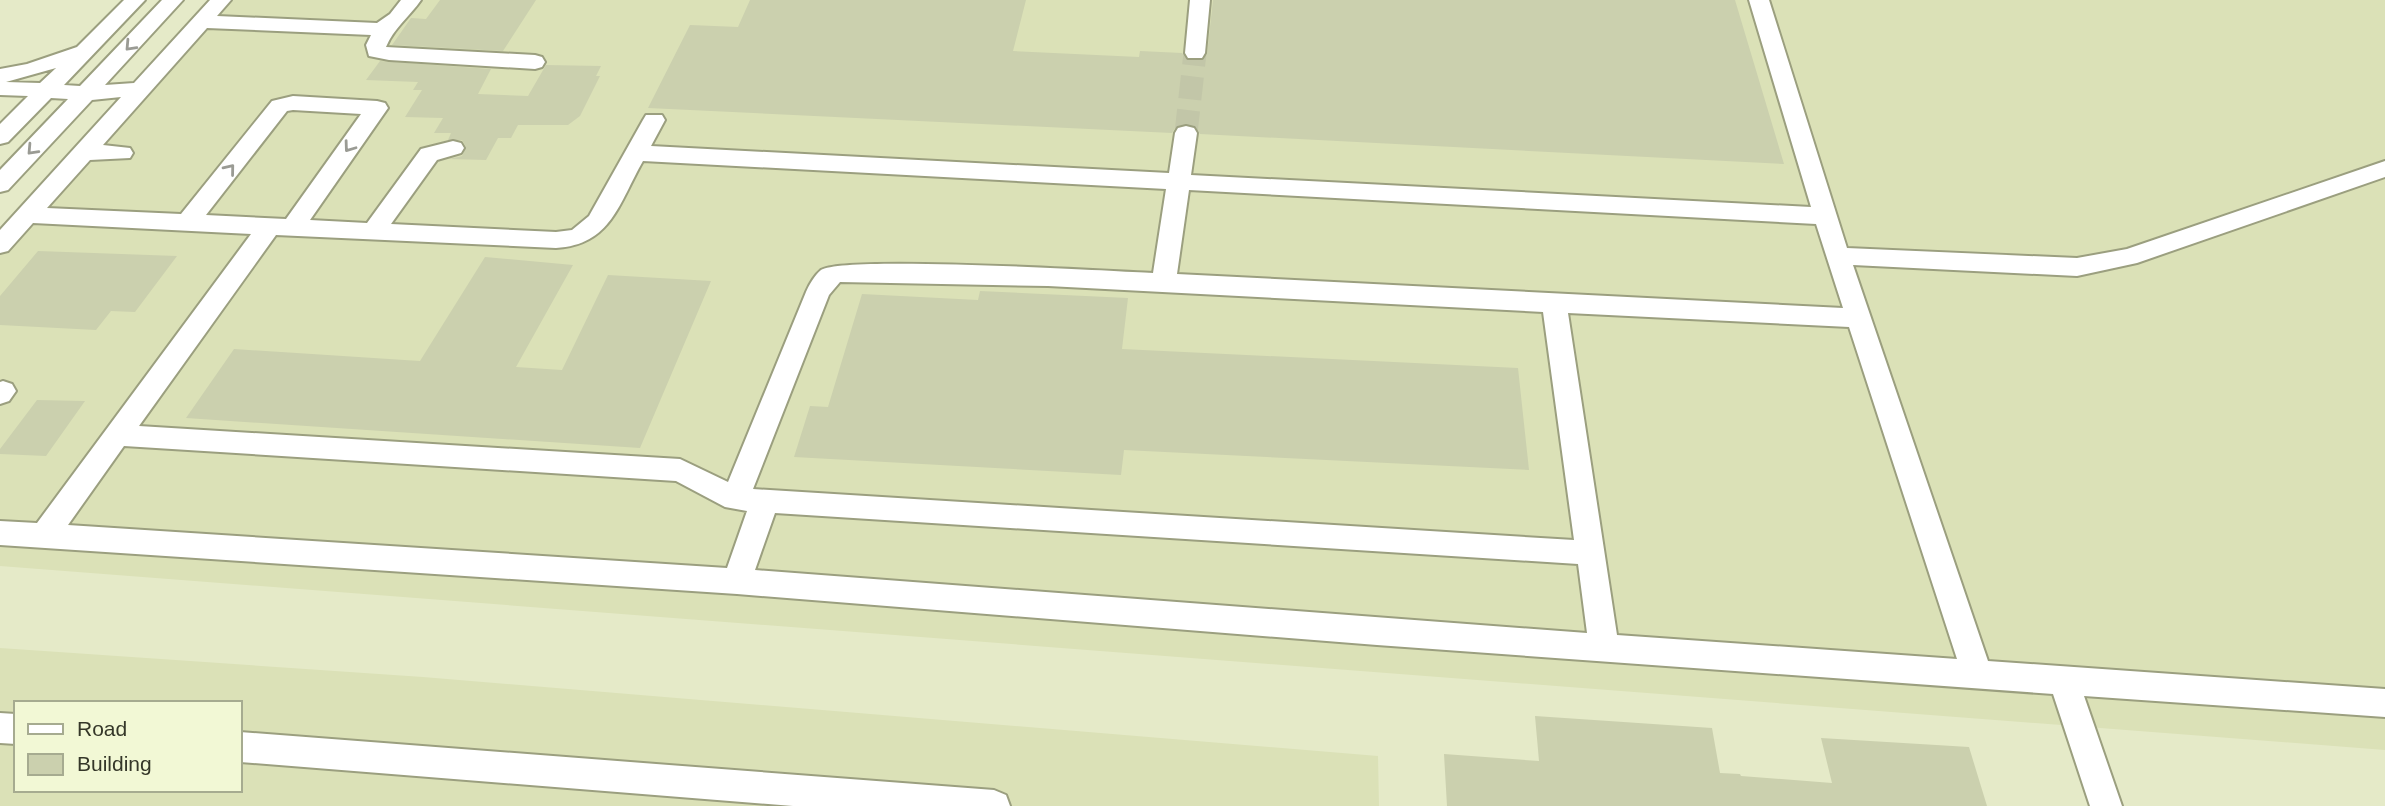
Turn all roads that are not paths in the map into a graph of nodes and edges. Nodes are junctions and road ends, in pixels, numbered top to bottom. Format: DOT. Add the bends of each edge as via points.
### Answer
graph roads {
  1 [pos="135,0"];
  2 [pos="173,0"];
  3 [pos="220,0"];
  4 [pos="411,0"];
  5 [pos="1200,0"];
  6 [pos="1759,0"];
  7 [pos="201,22"];
  8 [pos="387,27"];
  9 [pos="88,48"];
  10 [pos="1195,53"];
  11 [pos="535,62"];
  12 [pos="0,76"];
  13 [pos="0,88"];
  14 [pos="143,89"];
  15 [pos="44,91"];
  16 [pos="88,93"];
  17 [pos="11,114"];
  18 [pos="64,116"];
  19 [pos="654,120"];
  20 [pos="111,123"];
  21 [pos="1185,133"];
  22 [pos="0,136"];
  23 [pos="453,148"];
  24 [pos="85,152"];
  25 [pos="122,153"];
  26 [pos="636,153"];
  27 [pos="2385,169"];
  28 [pos="1180,181"];
  29 [pos="0,184"];
  30 [pos="27,215"];
  31 [pos="1826,216"];
  32 [pos="187,223"];
  33 [pos="280,227"];
  34 [pos="373,232"];
  35 [pos="0,246"];
  36 [pos="1838,256"];
  37 [pos="1164,281"];
  38 [pos="1554,303"];
  39 [pos="1858,318"];
  40 [pos="116,435"];
  41 [pos="735,499"];
  42 [pos="765,501"];
  43 [pos="0,533"];
  44 [pos="44,536"];
  45 [pos="1591,553"];
  46 [pos="737,581"];
  47 [pos="1604,647"];
  48 [pos="1977,673"];
  49 [pos="2063,679"];
  50 [pos="2385,702"];
  51 [pos="242,747"];
  52 [pos="730,796"];
  53 [pos="994,806"];
  54 [pos="2106,806"];
  1 -- 9 [label="street"];
  2 -- 16 [label="street, one-way"];
  3 -- 7 [label="street"];
  4 -- 8 [label="street"];
  5 -- 10 [label="street"];
  6 -- 31 [label="street"];
  7 -- 8 [label="street"];
  7 -- 14 [label="street"];
  8 -- 11 [label="street" via="376,51"];
  9 -- 12 [label="street" via="54,63"];
  9 -- 15 [label="street"];
  13 -- 15 [label="street"];
  14 -- 16 [label="street"];
  14 -- 20 [label="street"];
  15 -- 16 [label="street"];
  15 -- 17 [label="street"];
  16 -- 18 [label="street"];
  17 -- 18 [label="street"];
  17 -- 22 [label="street"];
  18 -- 20 [label="street"];
  18 -- 29 [label="street, one-way"];
  19 -- 26 [label="street"];
  20 -- 24 [label="street"];
  21 -- 28 [label="street"];
  23 -- 34 [label="street" via="429,154"];
  24 -- 25 [label="lane"];
  24 -- 30 [label="street"];
  26 -- 28 [label="lane"];
  26 -- 34 [label="street" via="598,221 578,239"];
  27 -- 36 [label="street" via="2129,257 2077,267"];
  28 -- 31 [label="street"];
  28 -- 37 [label="street"];
  30 -- 32 [label="street"];
  30 -- 35 [label="lane"];
  31 -- 36 [label="street"];
  32 -- 33 [label="street"];
  32 -- 33 [label="street, one-way" via="280,106 377,108"];
  33 -- 34 [label="lane"];
  33 -- 40 [label="street"];
  36 -- 39 [label="street"];
  37 -- 38 [label="street"];
  37 -- 41 [label="street" via="970,272 830,276 817,292"];
  38 -- 39 [label="street"];
  38 -- 45 [label="street"];
  39 -- 48 [label="street"];
  40 -- 41 [label="street" via="680,470"];
  40 -- 44 [label="street"];
  41 -- 42 [label="street"];
  42 -- 45 [label="street"];
  42 -- 46 [label="street"];
  43 -- 44 [label="lane"];
  44 -- 46 [label="street"];
  45 -- 47 [label="lane"];
  46 -- 47 [label="lane"];
  47 -- 48 [label="street"];
  48 -- 49 [label="lane"];
  49 -- 50 [label="street"];
  49 -- 54 [label="street"];
  51 -- 52 [label="street"];
  52 -- 53 [label="street"];
}
